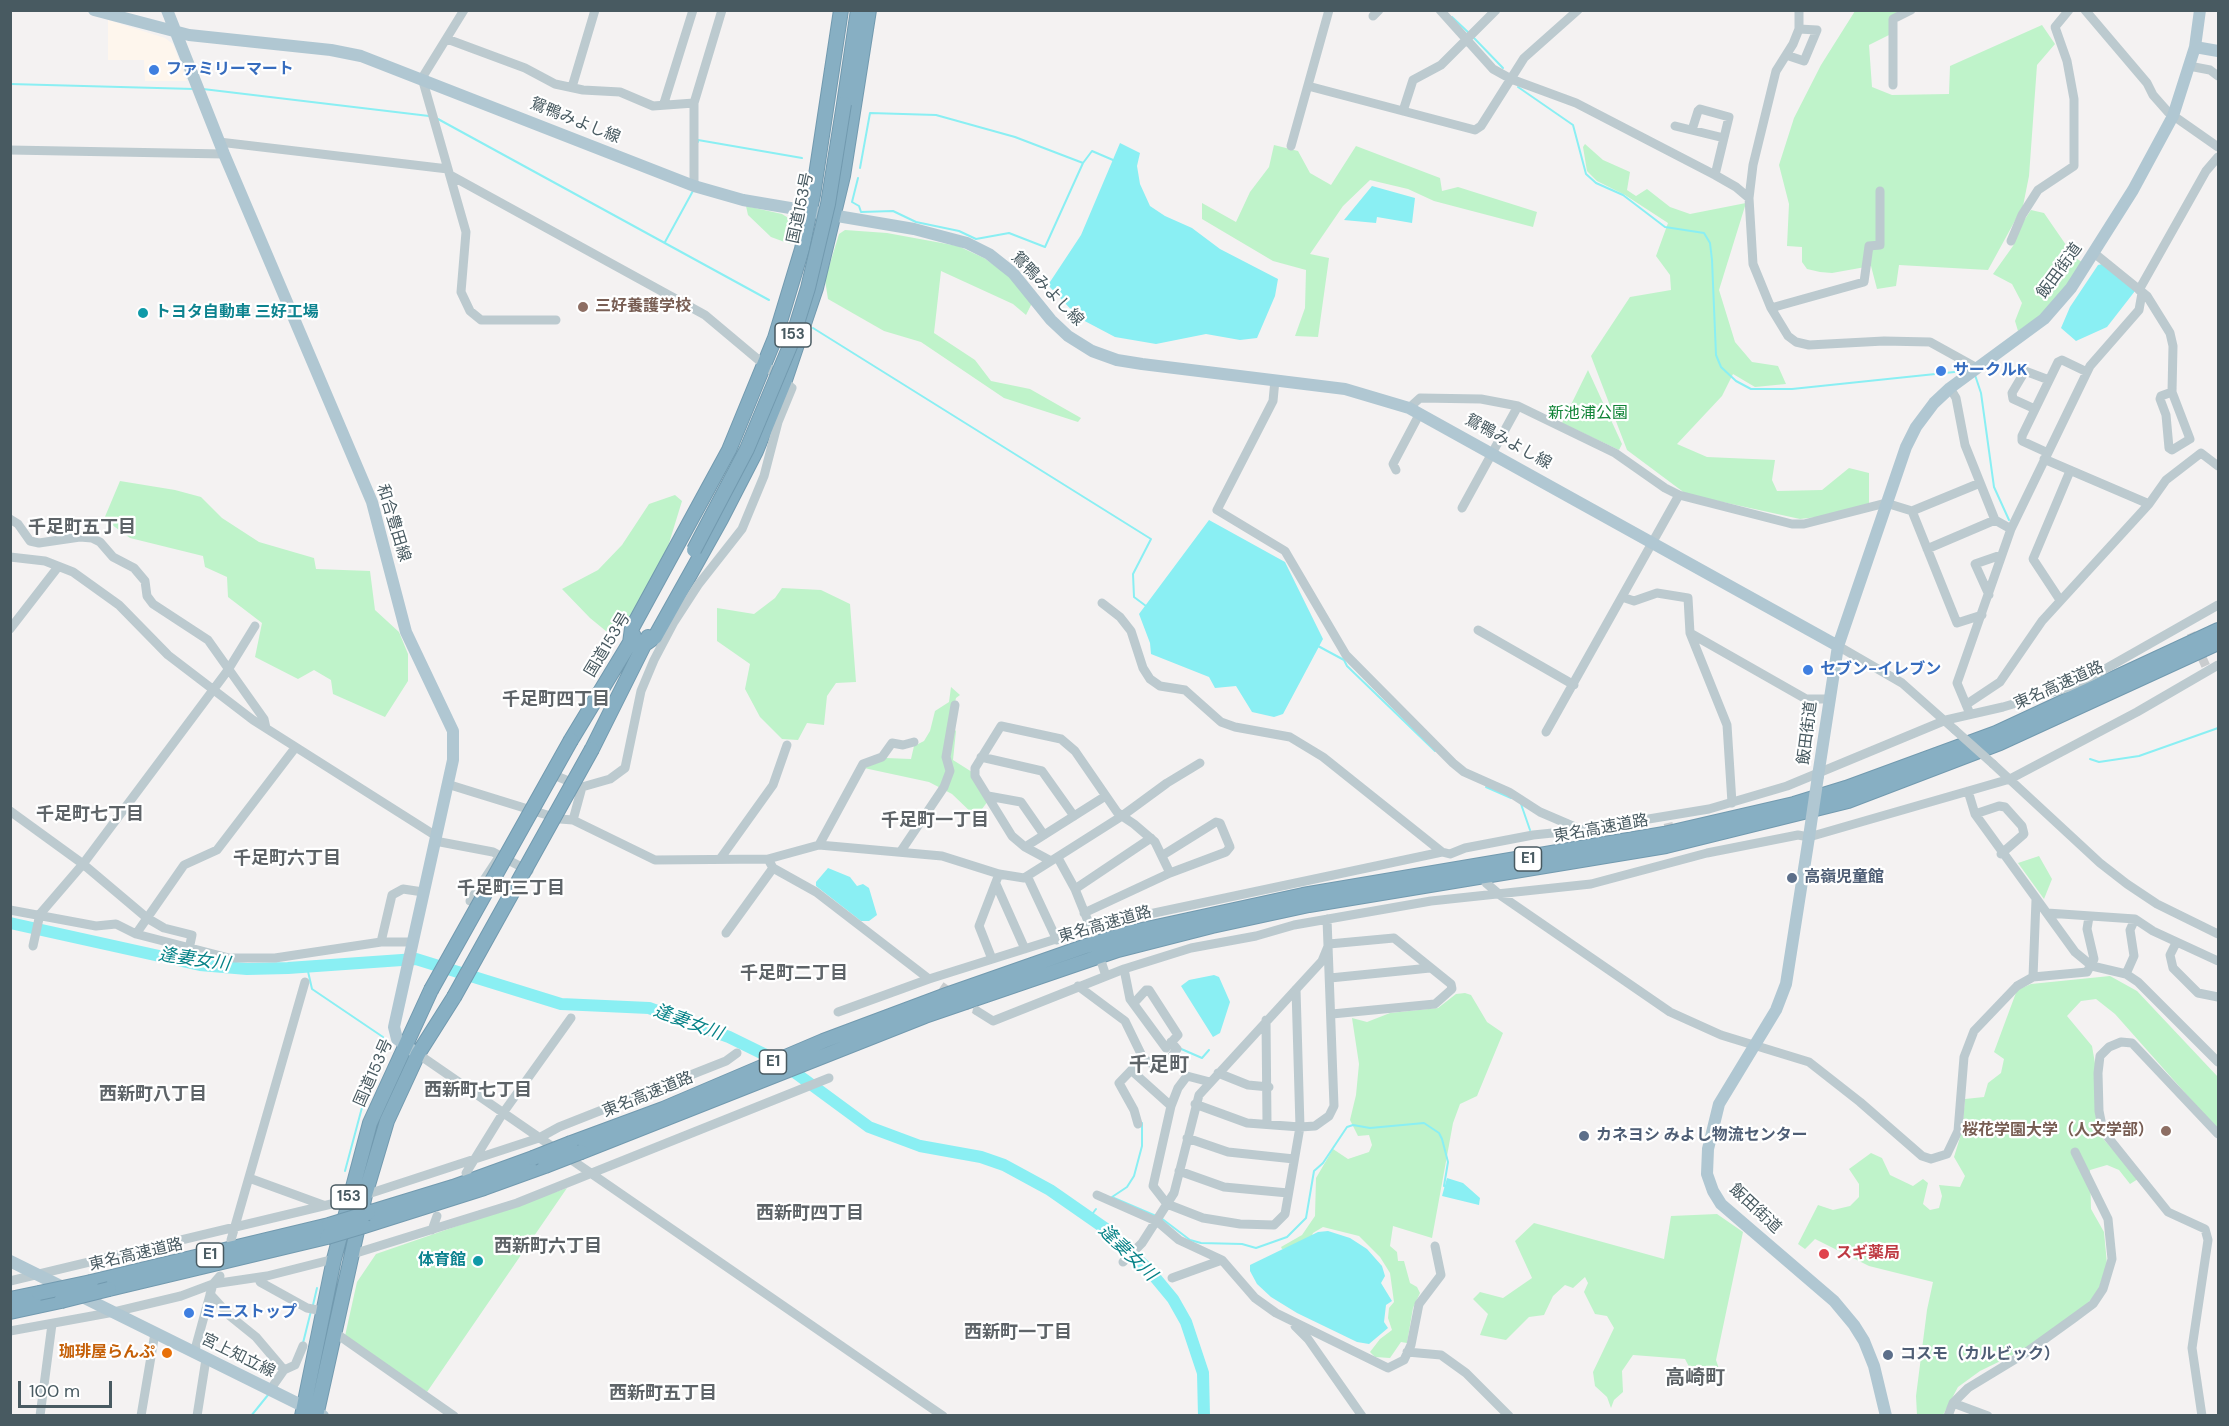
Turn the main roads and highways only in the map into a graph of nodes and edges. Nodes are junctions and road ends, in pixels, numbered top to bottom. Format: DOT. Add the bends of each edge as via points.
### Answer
graph roads {
  1 [pos="94,10"];
  2 [pos="167,10"];
  3 [pos="841,10"];
  4 [pos="848,10"];
  5 [pos="858,10"];
  6 [pos="869,10"];
  7 [pos="2200,10"];
  8 [pos="176,33"];
  9 [pos="2195,47"];
  10 [pos="2218,51"];
  11 [pos="841,103"];
  12 [pos="809,211"];
  13 [pos="834,215"];
  14 [pos="2218,630"];
  15 [pos="630,643"];
  16 [pos="2218,643"];
  17 [pos="645,644"];
  18 [pos="1838,646"];
  19 [pos="404,1044"];
  20 [pos="418,1054"];
  21 [pos="727,1088"];
  22 [pos="328,1231"];
  23 [pos="10,1261"];
  24 [pos="10,1299"];
  25 [pos="10,1312"];
  26 [pos="313,1413"];
  27 [pos="1886,1416"];
  1 -- 8 [label="main road, 鴛鴨みよし線"];
  2 -- 8 [label="main road, 和合豊田線"];
  3 -- 12 [label="highway"];
  4 -- 11 [label="highway, 国道153号 / 153"];
  5 -- 11 [label="highway, 国道153号 / 153"];
  6 -- 13 [label="highway" via="853,123"];
  7 -- 9 [label="main road, 飯田街道"];
  8 -- 12 [label="main road, 鴛鴨みよし線" via="342,51 382,62 694,186 743,200"];
  8 -- 19 [label="main road, 和合豊田線" via="372,502 406,632 453,731 453,760 394,1033"];
  9 -- 10 [label="main road"];
  9 -- 18 [label="main road, 飯田街道" via="2173,116 2071,288 2044,319 1950,388 1916,427"];
  11 -- 15 [label="highway, 国道153号 / 153" via="814,231 780,349 736,450"];
  11 -- 17 [label="highway, 国道153号 / 153, bridge" via="828,204 790,346 747,449"];
  12 -- 13 [label="main road, 鴛鴨みよし線"];
  12 -- 15 [label="highway" via="792,287 729,450 632,628"];
  13 -- 17 [label="highway" via="816,288 756,451 655,637"];
  13 -- 18 [label="main road, 鴛鴨みよし線" via="940,235 989,254 1013,273 1068,336 1117,360 1353,390 1415,411"];
  14 -- 21 [label="highway, 東名高速道路 / E1" via="1987,736 1804,801 1653,837 1303,895 1133,933 1022,967 823,1041"];
  15 -- 19 [label="highway, 国道153号 / 153, bridge" via="430,990"];
  16 -- 21 [label="highway, 東名高速道路 / E1" via="2000,743 1848,801 1728,833 1610,858 1309,905 1169,936 983,994 825,1056"];
  17 -- 20 [label="highway, 国道153号 / 153, bridge" via="592,749 454,997"];
  18 -- 27 [label="main road, 飯田街道, bridge" via="1786,984 1776,1010 1719,1104 1707,1161 1711,1186 1721,1203 1834,1301 1864,1341"];
  19 -- 20 [label="main road"];
  19 -- 26 [label="highway, 国道153号 / 153" via="370,1123 348,1200 322,1311"];
  20 -- 26 [label="highway, 国道153号 / 153" via="387,1120 365,1195"];
  21 -- 22 [label="highway, 東名高速道路 / E1, bridge" via="539,1162 484,1188"];
  22 -- 24 [label="highway, 東名高速道路 / E1, bridge"];
  22 -- 25 [label="highway, 東名高速道路 / E1, bridge"];
  23 -- 26 [label="main road, 宮上知立線"];
}
